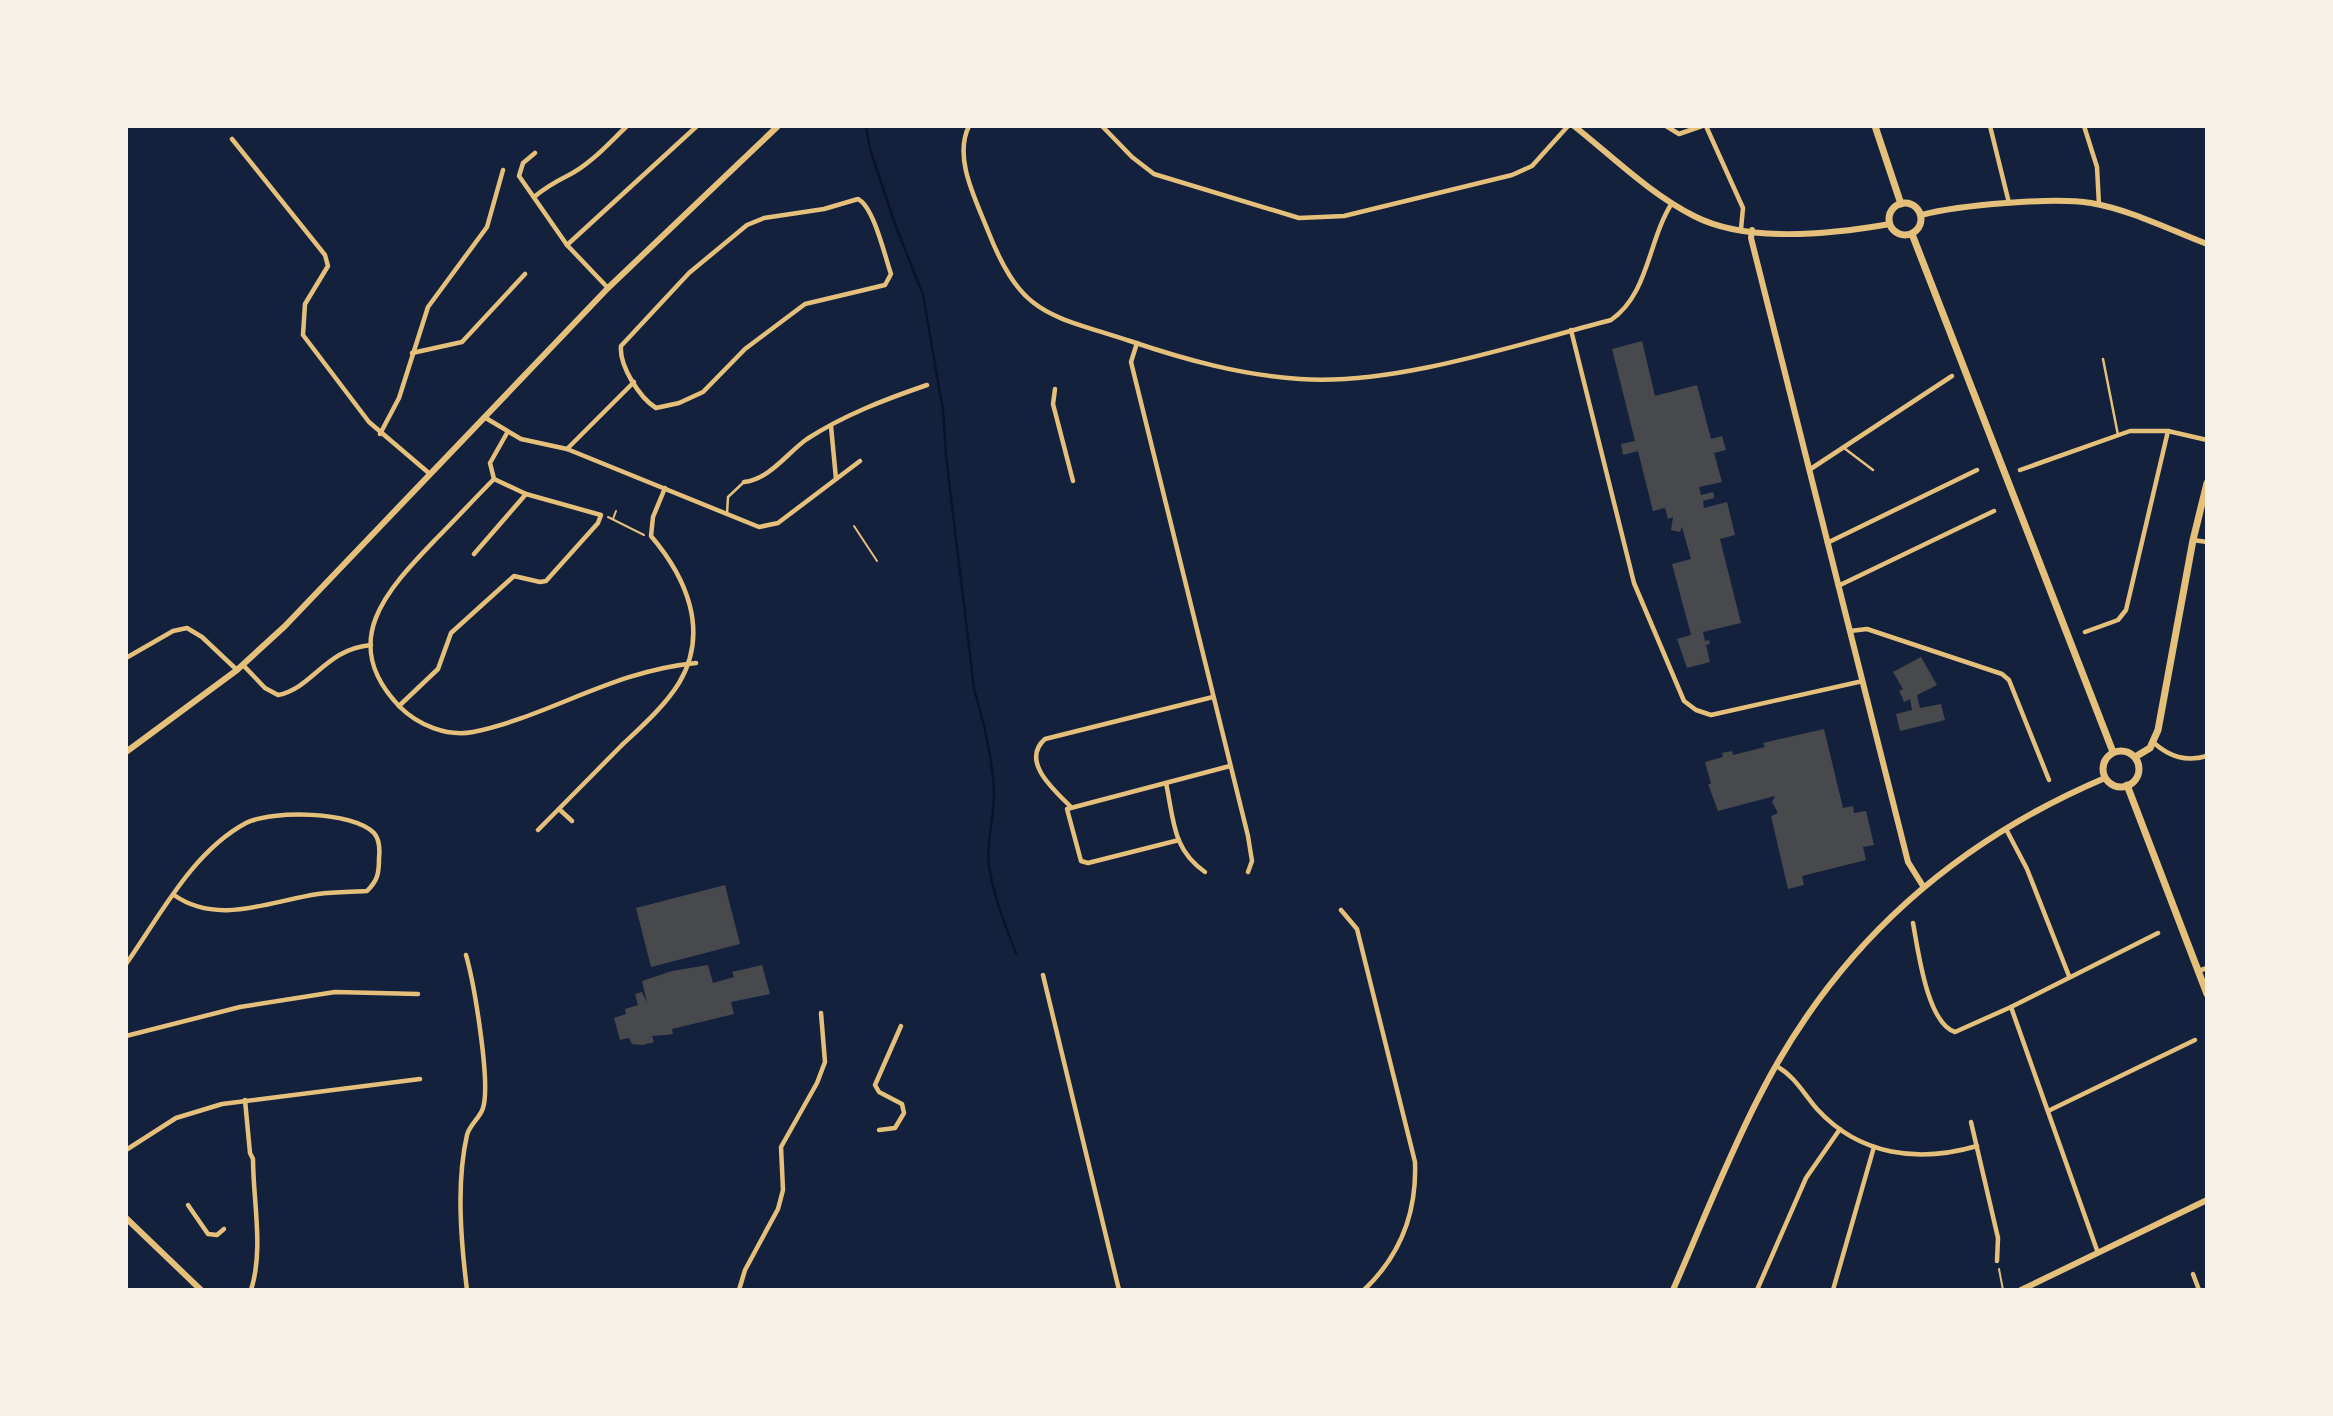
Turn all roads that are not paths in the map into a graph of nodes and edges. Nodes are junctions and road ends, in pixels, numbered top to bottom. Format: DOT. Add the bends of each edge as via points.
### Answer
graph roads {
  1 [pos="627,126"];
  2 [pos="697,126"];
  3 [pos="778,126"];
  4 [pos="969,126"];
  5 [pos="1102,126"];
  6 [pos="1568,126"];
  7 [pos="1574,126"];
  8 [pos="1666,126"];
  9 [pos="1704,126"];
  10 [pos="1875,126"];
  11 [pos="1990,126"];
  12 [pos="2084,126"];
  13 [pos="232,139"];
  14 [pos="535,153"];
  15 [pos="503,170"];
  16 [pos="534,197"];
  17 [pos="1672,203"];
  18 [pos="1901,204"];
  19 [pos="2009,205"];
  20 [pos="2099,205"];
  21 [pos="1921,215"];
  22 [pos="1890,224"];
  23 [pos="1741,229"];
  24 [pos="1752,230"];
  25 [pos="1912,234"];
  26 [pos="2207,244"];
  27 [pos="567,245"];
  28 [pos="525,274"];
  29 [pos="608,288"];
  30 [pos="1571,330"];
  31 [pos="1137,344"];
  32 [pos="412,353"];
  33 [pos="2104,359"];
  34 [pos="1952,376"];
  35 [pos="634,382"];
  36 [pos="927,385"];
  37 [pos="1055,389"];
  38 [pos="484,417"];
  39 [pos="831,426"];
  40 [pos="2168,431"];
  41 [pos="507,433"];
  42 [pos="380,434"];
  43 [pos="2118,435"];
  44 [pos="2207,440"];
  45 [pos="1844,448"];
  46 [pos="567,449"];
  47 [pos="860,461"];
  48 [pos="1810,470"];
  49 [pos="1873,470"];
  50 [pos="1977,470"];
  51 [pos="2020,470"];
  52 [pos="430,474"];
  53 [pos="494,479"];
  54 [pos="836,479"];
  55 [pos="1073,481"];
  56 [pos="744,482"];
  57 [pos="2207,483"];
  58 [pos="665,488"];
  59 [pos="526,494"];
  60 [pos="1994,512"];
  61 [pos="727,514"];
  62 [pos="2193,540"];
  63 [pos="2207,542"];
  64 [pos="1827,543"];
  65 [pos="474,554"];
  66 [pos="1838,586"];
  67 [pos="1850,631"];
  68 [pos="2085,632"];
  69 [pos="371,645"];
  70 [pos="126,658"];
  71 [pos="696,663"];
  72 [pos="687,664"];
  73 [pos="240,668"];
  74 [pos="1863,681"];
  75 [pos="1213,697"];
  76 [pos="399,706"];
  77 [pos="2154,743"];
  78 [pos="126,752"];
  79 [pos="2113,752"];
  80 [pos="2207,756"];
  81 [pos="2135,757"];
  82 [pos="1230,766"];
  83 [pos="2105,778"];
  84 [pos="2049,780"];
  85 [pos="1166,783"];
  86 [pos="2127,785"];
  87 [pos="1070,806"];
  88 [pos="559,809"];
  89 [pos="572,821"];
  90 [pos="2006,829"];
  91 [pos="538,831"];
  92 [pos="1179,840"];
  93 [pos="1205,872"];
  94 [pos="1248,872"];
  95 [pos="1923,886"];
  96 [pos="174,895"];
  97 [pos="1341,909"];
  98 [pos="1913,923"];
  99 [pos="2158,933"];
  100 [pos="466,955"];
  101 [pos="126,964"];
  102 [pos="2207,968"];
  103 [pos="2199,971"];
  104 [pos="1043,975"];
  105 [pos="2069,976"];
  106 [pos="418,994"];
  107 [pos="2207,994"];
  108 [pos="2011,1007"];
  109 [pos="821,1013"];
  110 [pos="901,1026"];
  111 [pos="127,1038"];
  112 [pos="2195,1040"];
  113 [pos="1776,1066"];
  114 [pos="420,1079"];
  115 [pos="245,1100"];
  116 [pos="2048,1111"];
  117 [pos="1972,1122"];
  118 [pos="1840,1129"];
  119 [pos="879,1130"];
  120 [pos="1977,1146"];
  121 [pos="1874,1147"];
  122 [pos="126,1150"];
  123 [pos="2207,1200"];
  124 [pos="188,1205"];
  125 [pos="126,1218"];
  126 [pos="224,1229"];
  127 [pos="2098,1253"];
  128 [pos="1997,1261"];
  129 [pos="2193,1274"];
  130 [pos="201,1290"];
  131 [pos="250,1290"];
  132 [pos="467,1290"];
  133 [pos="739,1290"];
  134 [pos="1118,1290"];
  135 [pos="1364,1290"];
  136 [pos="1673,1290"];
  137 [pos="1757,1290"];
  138 [pos="1833,1290"];
  139 [pos="2021,1290"];
  140 [pos="2199,1290"];
  1 -- 16 [label="street" via="584,164"];
  2 -- 27 [label="street"];
  3 -- 29 [label="main road"];
  4 -- 31 [label="street" via="961,148 968,176 998,258 1016,287 1040,309"];
  5 -- 6 [label="street" via="1154,174 1309,219 1344,216 1511,175 1532,166"];
  7 -- 17 [label="main road"];
  8 -- 9 [label="street" via="1679,134"];
  9 -- 23 [label="street" via="1743,208"];
  10 -- 18 [label="main road"];
  11 -- 19 [label="street"];
  12 -- 20 [label="street" via="2097,167"];
  13 -- 42 [label="street" via="325,255 328,266 305,304 303,335"];
  14 -- 16 [label="street" via="519,169"];
  15 -- 32 [label="street" via="487,227 428,307"];
  16 -- 27 [label="street"];
  17 -- 23 [label="main road" via="1702,220"];
  17 -- 30 [label="street" via="1659,225 1631,302 1611,320"];
  18 -- 21 [label="main road" via="1913,205"];
  18 -- 22 [label="main road" via="1891,212"];
  19 -- 20 [label="main road" via="2066,201"];
  19 -- 21 [label="main road"];
  20 -- 26 [label="main road"];
  21 -- 25 [label="main road" via="1921,224"];
  22 -- 24 [label="main road" via="1831,233"];
  22 -- 25 [label="main road" via="1899,234"];
  23 -- 24 [label="main road"];
  24 -- 48 [label="main road"];
  25 -- 79 [label="main road"];
  27 -- 29 [label="street"];
  28 -- 32 [label="street" via="462,342"];
  29 -- 38 [label="main road"];
  30 -- 31 [label="street" via="1400,372 1318,380 1242,373"];
  30 -- 74 [label="street" via="1634,583 1684,701 1711,715"];
  31 -- 75 [label="street" via="1131,362"];
  32 -- 42 [label="street" via="399,398"];
  33 -- 43 [label="lane"];
  34 -- 45 [label="street"];
  35 -- 35 [label="street" via="656,408 679,403 703,391 745,349 805,304 885,285 891,274 866,204 858,199 764,218 718,246 621,346"];
  35 -- 46 [label="street"];
  36 -- 39 [label="street" via="878,402"];
  37 -- 55 [label="street" via="1054,404"];
  38 -- 41 [label="street"];
  38 -- 52 [label="main road"];
  39 -- 54 [label="street"];
  39 -- 56 [label="street" via="759,479"];
  40 -- 43 [label="street"];
  40 -- 44 [label="street"];
  40 -- 68 [label="street" via="2126,610 2118,620"];
  41 -- 46 [label="street"];
  41 -- 53 [label="street" via="490,463"];
  42 -- 52 [label="street"];
  43 -- 51 [label="street"];
  45 -- 48 [label="street"];
  45 -- 49 [label="lane"];
  46 -- 58 [label="street"];
  47 -- 54 [label="street"];
  48 -- 64 [label="main road"];
  50 -- 64 [label="street"];
  52 -- 73 [label="main road"];
  53 -- 59 [label="street"];
  53 -- 69 [label="street" via="389,590 376,614"];
  54 -- 61 [label="street" via="788,517 768,526"];
  56 -- 61 [label="lane" via="728,497"];
  57 -- 62 [label="main road"];
  58 -- 61 [label="street"];
  58 -- 72 [label="street" via="651,536 668,555 689,597 692,644"];
  59 -- 65 [label="street"];
  59 -- 76 [label="street" via="601,515 594,531 546,580 514,576 461,623 447,640 438,669"];
  60 -- 66 [label="street"];
  62 -- 63 [label="street"];
  62 -- 77 [label="main road"];
  64 -- 66 [label="main road"];
  66 -- 67 [label="main road"];
  67 -- 74 [label="main road"];
  67 -- 84 [label="street" via="1867,629 2002,674 2016,691"];
  69 -- 73 [label="street" via="345,649 278,695"];
  69 -- 76 [label="street" via="383,687"];
  70 -- 73 [label="street" via="187,628"];
  71 -- 72 [label="street"];
  72 -- 76 [label="street" via="613,680 471,732 436,729"];
  72 -- 88 [label="street" via="669,697"];
  73 -- 78 [label="main road"];
  74 -- 95 [label="main road" via="1908,862"];
  75 -- 82 [label="street"];
  75 -- 87 [label="street" via="1041,741 1038,767"];
  77 -- 80 [label="street" via="2180,759"];
  77 -- 81 [label="main road"];
  79 -- 81 [label="main road"];
  79 -- 83 [label="main road" via="2103,764"];
  81 -- 86 [label="main road" via="2138,772"];
  82 -- 85 [label="street"];
  82 -- 94 [label="street" via="1248,836 1252,861"];
  83 -- 86 [label="main road" via="2116,786"];
  83 -- 90 [label="main road"];
  85 -- 87 [label="street"];
  85 -- 92 [label="street"];
  86 -- 103 [label="main road"];
  87 -- 92 [label="street" via="1067,813 1081,861"];
  88 -- 89 [label="street"];
  88 -- 91 [label="street"];
  90 -- 95 [label="main road"];
  90 -- 105 [label="street"];
  92 -- 93 [label="street" via="1186,858"];
  95 -- 113 [label="main road" via="1870,936 1834,980"];
  96 -- 96 [label="street" via="224,838 249,822 281,813 311,814 367,827 380,851 379,874 367,891 318,894 228,911 193,905"];
  96 -- 101 [label="street"];
  97 -- 135 [label="street" via="1356,929 1415,1162 1408,1226 1388,1264"];
  98 -- 108 [label="street" via="1925,980 1943,1025 1955,1032"];
  99 -- 105 [label="street"];
  100 -- 132 [label="street" via="484,1084 483,1110 472,1122 466,1145 462,1223"];
  102 -- 103 [label="street"];
  103 -- 107 [label="main road"];
  104 -- 134 [label="street"];
  105 -- 108 [label="street"];
  106 -- 111 [label="street" via="335,992 240,1007"];
  108 -- 116 [label="street"];
  109 -- 133 [label="street" via="825,1062 780,1147 783,1190 778,1209"];
  110 -- 119 [label="street" via="875,1085 902,1104 904,1113 895,1128"];
  112 -- 116 [label="street"];
  113 -- 118 [label="street"];
  113 -- 136 [label="main road"];
  114 -- 115 [label="street"];
  115 -- 122 [label="street" via="176,1118"];
  115 -- 131 [label="street" via="255,1228"];
  116 -- 127 [label="street"];
  117 -- 120 [label="street"];
  118 -- 121 [label="street"];
  118 -- 137 [label="street" via="1806,1178"];
  120 -- 121 [label="street" via="1920,1157"];
  120 -- 128 [label="street" via="1998,1238"];
  121 -- 138 [label="street"];
  123 -- 127 [label="main road"];
  124 -- 126 [label="street" via="208,1234 217,1235"];
  125 -- 130 [label="main road"];
  127 -- 139 [label="main road"];
  129 -- 140 [label="street"];
}
